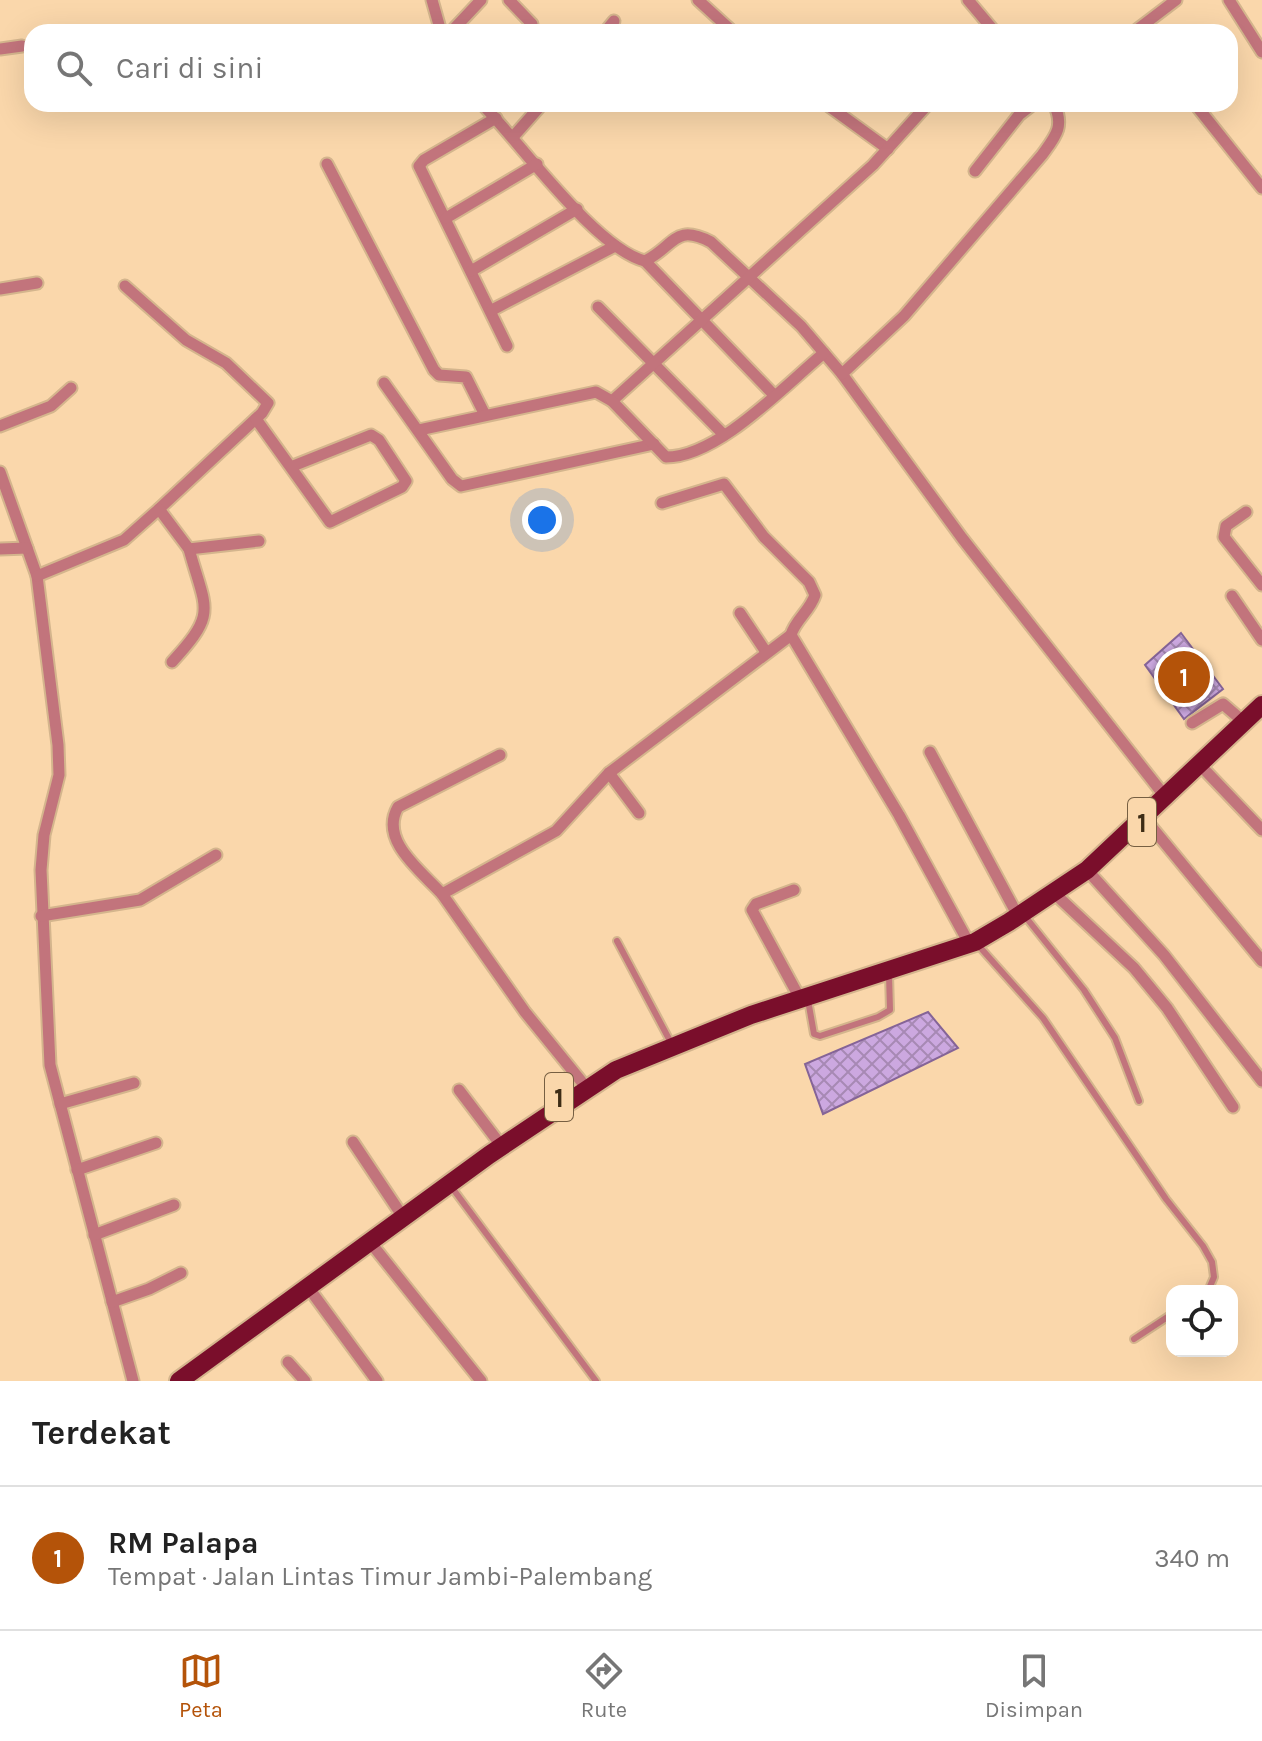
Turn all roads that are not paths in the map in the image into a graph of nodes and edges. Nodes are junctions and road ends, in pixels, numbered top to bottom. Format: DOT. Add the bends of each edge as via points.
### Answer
graph roads {
  1 [pos="432,0"];
  2 [pos="481,0"];
  3 [pos="509,0"];
  4 [pos="698,0"];
  5 [pos="968,0"];
  6 [pos="1176,0"];
  7 [pos="1229,0"];
  8 [pos="614,21"];
  9 [pos="439,24"];
  10 [pos="458,24"];
  11 [pos="532,24"];
  12 [pos="612,24"];
  13 [pos="724,24"];
  14 [pos="988,24"];
  15 [pos="1151,24"];
  16 [pos="22,46"];
  17 [pos="1260,46"];
  18 [pos="0,49"];
  19 [pos="490,112"];
  20 [pos="535,112"];
  21 [pos="837,112"];
  22 [pos="921,112"];
  23 [pos="1023,112"];
  24 [pos="1057,112"];
  25 [pos="1201,112"];
  26 [pos="496,118"];
  27 [pos="513,137"];
  28 [pos="888,149"];
  29 [pos="327,164"];
  30 [pos="537,164"];
  31 [pos="975,171"];
  32 [pos="1262,188"];
  33 [pos="577,209"];
  34 [pos="446,218"];
  35 [pos="615,246"];
  36 [pos="645,261"];
  37 [pos="471,271"];
  38 [pos="750,276"];
  39 [pos="37,283"];
  40 [pos="125,286"];
  41 [pos="0,289"];
  42 [pos="598,307"];
  43 [pos="492,310"];
  44 [pos="700,322"];
  45 [pos="507,346"];
  46 [pos="824,353"];
  47 [pos="655,362"];
  48 [pos="842,374"];
  49 [pos="384,383"];
  50 [pos="71,388"];
  51 [pos="774,395"];
  52 [pos="612,401"];
  53 [pos="485,415"];
  54 [pos="256,419"];
  55 [pos="0,426"];
  56 [pos="419,430"];
  57 [pos="724,435"];
  58 [pos="654,444"];
  59 [pos="293,466"];
  60 [pos="0,472"];
  61 [pos="662,503"];
  62 [pos="159,509"];
  63 [pos="1246,512"];
  64 [pos="259,541"];
  65 [pos="27,548"];
  66 [pos="0,549"];
  67 [pos="189,549"];
  68 [pos="37,576"];
  69 [pos="1262,585"];
  70 [pos="1232,596"];
  71 [pos="740,613"];
  72 [pos="791,635"];
  73 [pos="1262,640"];
  74 [pos="766,652"];
  75 [pos="172,662"];
  76 [pos="1262,705"];
  77 [pos="1192,723"];
  78 [pos="1245,723"];
  79 [pos="930,752"];
  80 [pos="500,755"];
  81 [pos="1201,766"];
  82 [pos="609,773"];
  83 [pos="1167,799"];
  84 [pos="639,813"];
  85 [pos="1145,819"];
  86 [pos="1262,830"];
  87 [pos="216,855"];
  88 [pos="1087,870"];
  89 [pos="794,890"];
  90 [pos="1054,893"];
  91 [pos="442,894"];
  92 [pos="41,916"];
  93 [pos="1017,917"];
  94 [pos="970,939"];
  95 [pos="617,941"];
  96 [pos="1262,961"];
  97 [pos="888,971"];
  98 [pos="802,995"];
  99 [pos="669,1039"];
  100 [pos="581,1081"];
  101 [pos="1262,1081"];
  102 [pos="134,1083"];
  103 [pos="459,1090"];
  104 [pos="1139,1101"];
  105 [pos="60,1104"];
  106 [pos="1233,1107"];
  107 [pos="497,1140"];
  108 [pos="353,1142"];
  109 [pos="156,1143"];
  110 [pos="77,1170"];
  111 [pos="449,1184"];
  112 [pos="174,1205"];
  113 [pos="399,1211"];
  114 [pos="94,1235"];
  115 [pos="370,1242"];
  116 [pos="181,1273"];
  117 [pos="1211,1285"];
  118 [pos="308,1287"];
  119 [pos="112,1302"];
  120 [pos="1166,1318"];
  121 [pos="1134,1339"];
  122 [pos="288,1362"];
  123 [pos="133,1381"];
  124 [pos="166,1381"];
  125 [pos="179,1381"];
  126 [pos="305,1381"];
  127 [pos="377,1381"];
  128 [pos="481,1381"];
  129 [pos="596,1381"];
  1 -- 9 [label="street"];
  2 -- 10 [label="street"];
  3 -- 11 [label="street"];
  4 -- 13 [label="street"];
  5 -- 14 [label="street"];
  6 -- 15 [label="street"];
  7 -- 17 [label="street"];
  8 -- 12 [label="street"];
  16 -- 18 [label="street"];
  19 -- 26 [label="street"];
  20 -- 27 [label="street"];
  21 -- 28 [label="street"];
  22 -- 28 [label="street"];
  23 -- 31 [label="street"];
  24 -- 48 [label="street" via="1059,132 1042,155 904,316"];
  25 -- 32 [label="street"];
  26 -- 27 [label="street"];
  26 -- 34 [label="street" via="420,162"];
  27 -- 30 [label="street"];
  28 -- 38 [label="street"];
  29 -- 53 [label="street" via="434,370 466,377"];
  30 -- 33 [label="street"];
  30 -- 34 [label="street"];
  33 -- 35 [label="street"];
  33 -- 37 [label="street"];
  34 -- 37 [label="street"];
  35 -- 36 [label="street"];
  35 -- 43 [label="street"];
  36 -- 38 [label="street" via="679,235 692,232"];
  36 -- 44 [label="street"];
  37 -- 43 [label="street"];
  38 -- 44 [label="street"];
  38 -- 46 [label="street"];
  39 -- 41 [label="street"];
  40 -- 54 [label="street" via="186,340 226,363 265,397 268,403"];
  42 -- 47 [label="street"];
  43 -- 45 [label="street"];
  44 -- 47 [label="street"];
  44 -- 51 [label="street"];
  46 -- 48 [label="street"];
  46 -- 51 [label="street"];
  47 -- 52 [label="street"];
  47 -- 57 [label="street"];
  48 -- 83 [label="street" via="962,538"];
  49 -- 56 [label="street"];
  50 -- 55 [label="street" via="51,406"];
  51 -- 57 [label="street"];
  52 -- 53 [label="street" via="588,392"];
  52 -- 58 [label="street"];
  53 -- 56 [label="street"];
  54 -- 59 [label="street"];
  54 -- 62 [label="street"];
  56 -- 58 [label="street" via="461,486"];
  57 -- 58 [label="street" via="712,446 682,457 666,457"];
  59 -- 59 [label="street" via="371,435 406,481 330,522"];
  60 -- 65 [label="street"];
  61 -- 72 [label="street" via="724,484 815,595"];
  62 -- 67 [label="street"];
  62 -- 68 [label="street" via="124,540"];
  63 -- 69 [label="street" via="1226,526 1224,537"];
  64 -- 67 [label="street"];
  65 -- 66 [label="street"];
  65 -- 68 [label="street"];
  67 -- 75 [label="street" via="205,617"];
  68 -- 92 [label="street" via="49,648 59,775 44,835"];
  70 -- 73 [label="street"];
  71 -- 74 [label="street"];
  72 -- 74 [label="street"];
  72 -- 94 [label="street"];
  74 -- 82 [label="street"];
  76 -- 78 [label="highway, 1"];
  77 -- 78 [label="street" via="1223,704"];
  78 -- 81 [label="highway, 1"];
  79 -- 93 [label="street"];
  80 -- 91 [label="street" via="398,807 391,821 392,835"];
  81 -- 83 [label="highway, 1"];
  81 -- 86 [label="street"];
  82 -- 84 [label="street"];
  82 -- 91 [label="street" via="556,831"];
  83 -- 85 [label="highway, 1"];
  85 -- 88 [label="highway, 1"];
  85 -- 96 [label="street"];
  87 -- 92 [label="street" via="140,900"];
  88 -- 90 [label="highway, 1"];
  88 -- 101 [label="street" via="1164,955"];
  89 -- 98 [label="street" via="752,910"];
  90 -- 93 [label="highway, 1"];
  90 -- 106 [label="street" via="1150,988"];
  91 -- 100 [label="street"];
  92 -- 105 [label="street" via="50,1065"];
  93 -- 94 [label="highway, 1"];
  93 -- 104 [label="lane" via="1084,990 1115,1038"];
  94 -- 97 [label="highway, 1"];
  94 -- 98 [label="highway, 1"];
  94 -- 117 [label="lane" via="1043,1018 1203,1246 1212,1262"];
  95 -- 99 [label="lane"];
  97 -- 98 [label="highway, 1"];
  97 -- 98 [label="lane" via="890,1010 817,1036"];
  98 -- 99 [label="highway, 1"];
  98 -- 111 [label="highway, 1" via="616,1070"];
  99 -- 100 [label="highway, 1"];
  100 -- 107 [label="highway, 1"];
  102 -- 105 [label="street"];
  103 -- 107 [label="street"];
  105 -- 110 [label="street"];
  107 -- 113 [label="highway, 1"];
  108 -- 113 [label="street"];
  109 -- 110 [label="street"];
  110 -- 114 [label="street"];
  111 -- 115 [label="highway, 1"];
  111 -- 129 [label="lane"];
  112 -- 114 [label="street"];
  113 -- 124 [label="highway, 1"];
  114 -- 119 [label="street"];
  115 -- 118 [label="highway, 1"];
  115 -- 128 [label="street"];
  116 -- 119 [label="street"];
  118 -- 125 [label="highway, 1"];
  118 -- 127 [label="street"];
  119 -- 123 [label="street"];
  120 -- 121 [label="lane"];
  122 -- 126 [label="street"];
}
